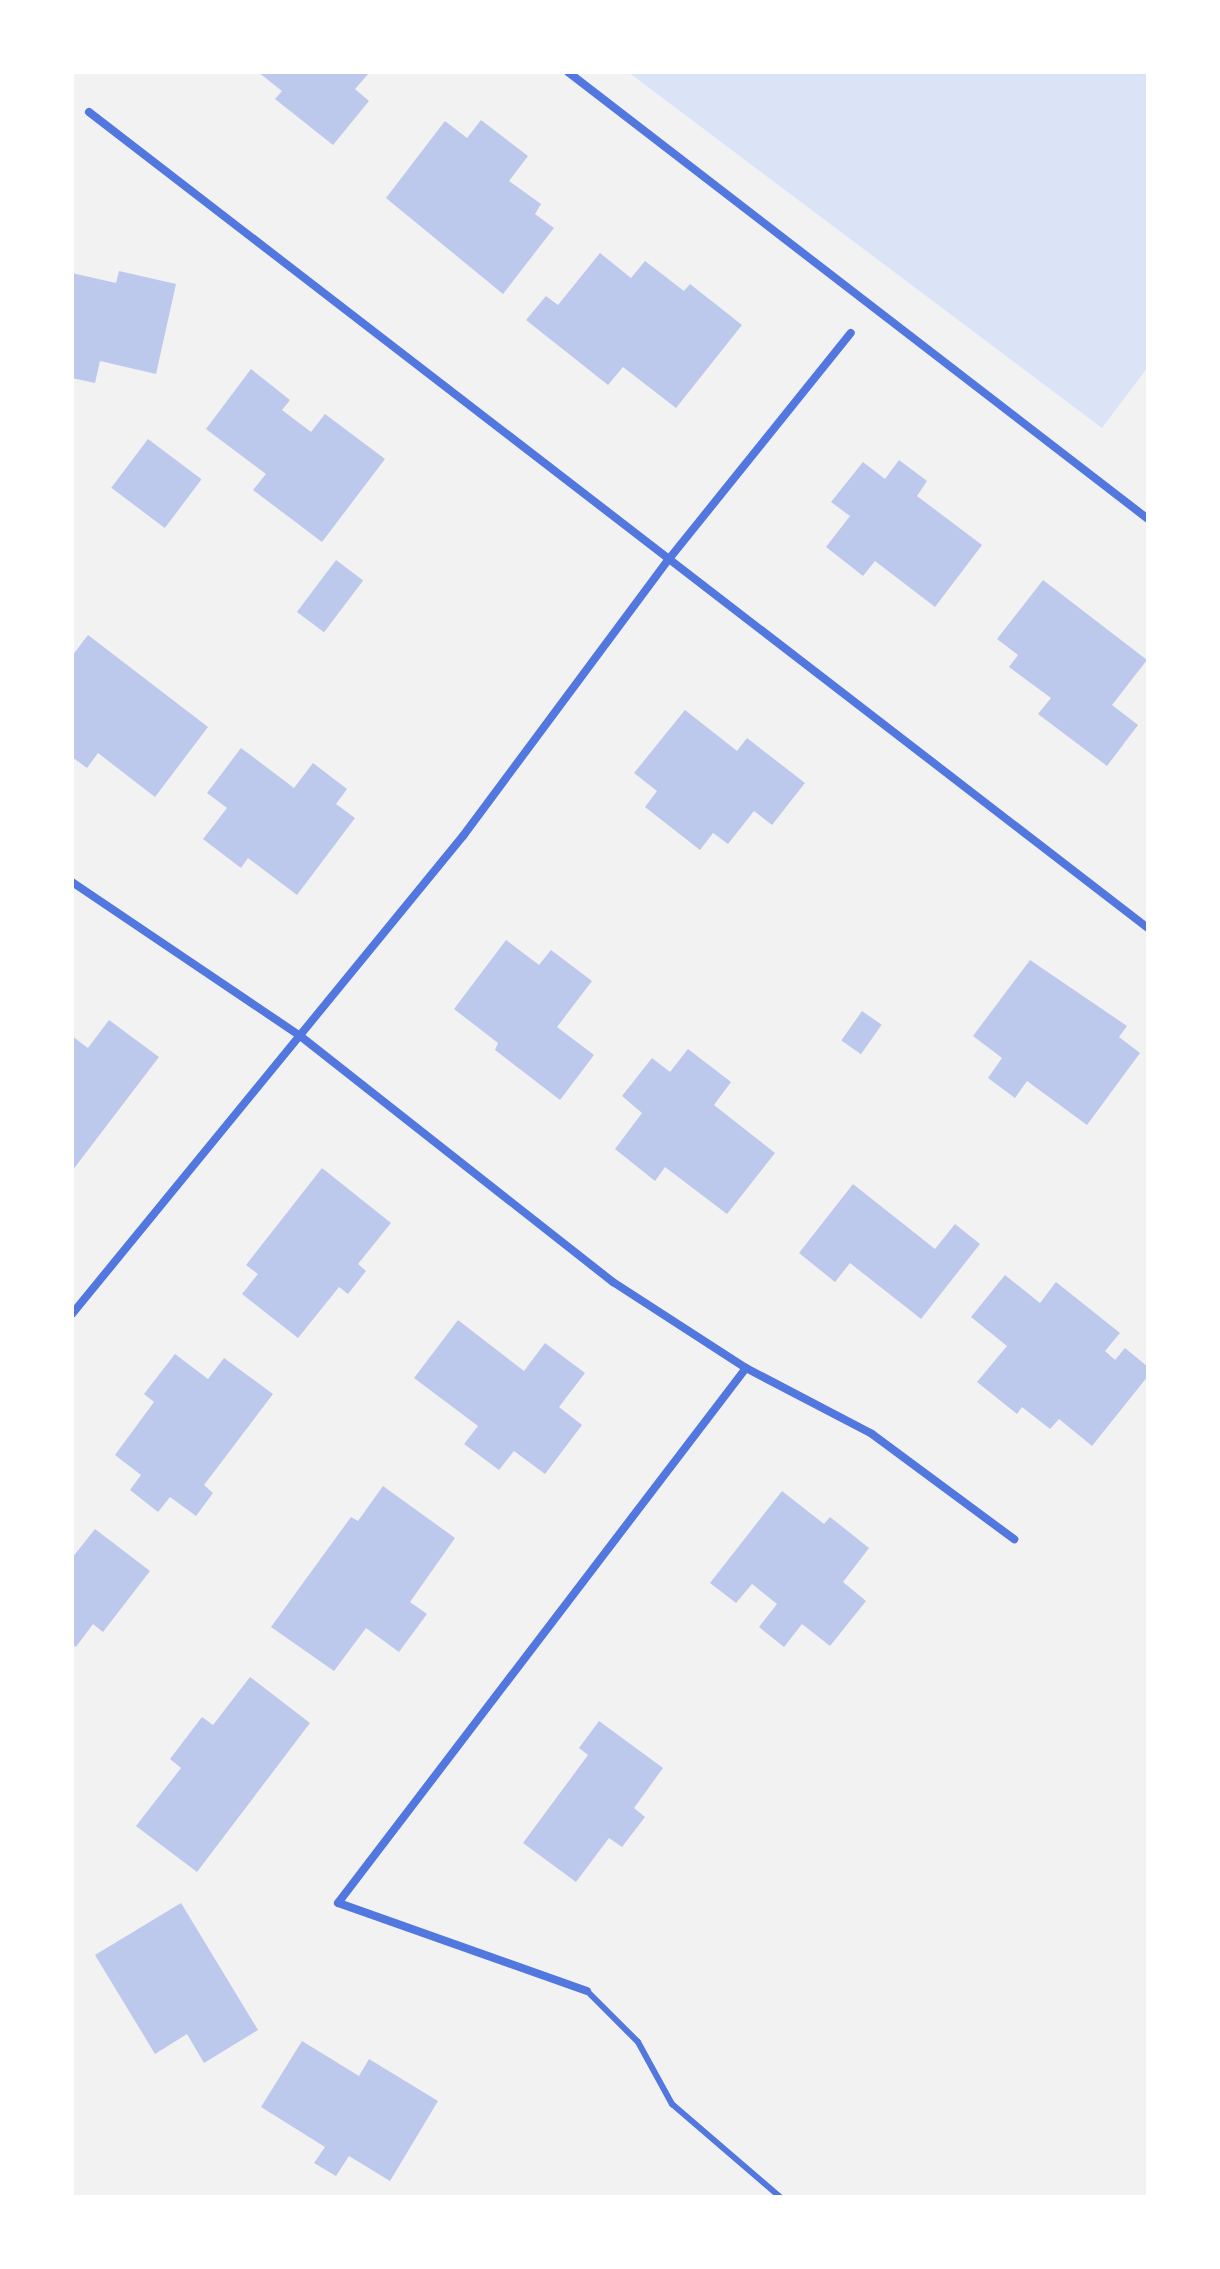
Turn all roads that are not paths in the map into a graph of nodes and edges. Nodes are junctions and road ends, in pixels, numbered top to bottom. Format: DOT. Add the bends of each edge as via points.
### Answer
graph roads {
  1 [pos="568,72"];
  2 [pos="89,112"];
  3 [pos="851,333"];
  4 [pos="1148,519"];
  5 [pos="669,559"];
  6 [pos="72,882"];
  7 [pos="1148,928"];
  8 [pos="299,1035"];
  9 [pos="72,1314"];
  10 [pos="746,1368"];
  11 [pos="1014,1539"];
  12 [pos="587,1991"];
  13 [pos="780,2197"];
  1 -- 4 [label="street"];
  2 -- 5 [label="street"];
  3 -- 5 [label="street"];
  5 -- 7 [label="street"];
  5 -- 8 [label="street" via="463,836"];
  6 -- 8 [label="street"];
  8 -- 9 [label="street"];
  8 -- 10 [label="street" via="613,1282"];
  10 -- 11 [label="street" via="872,1434"];
  10 -- 12 [label="street" via="338,1903"];
  12 -- 13 [label="lane" via="638,2042 672,2104"];
}
